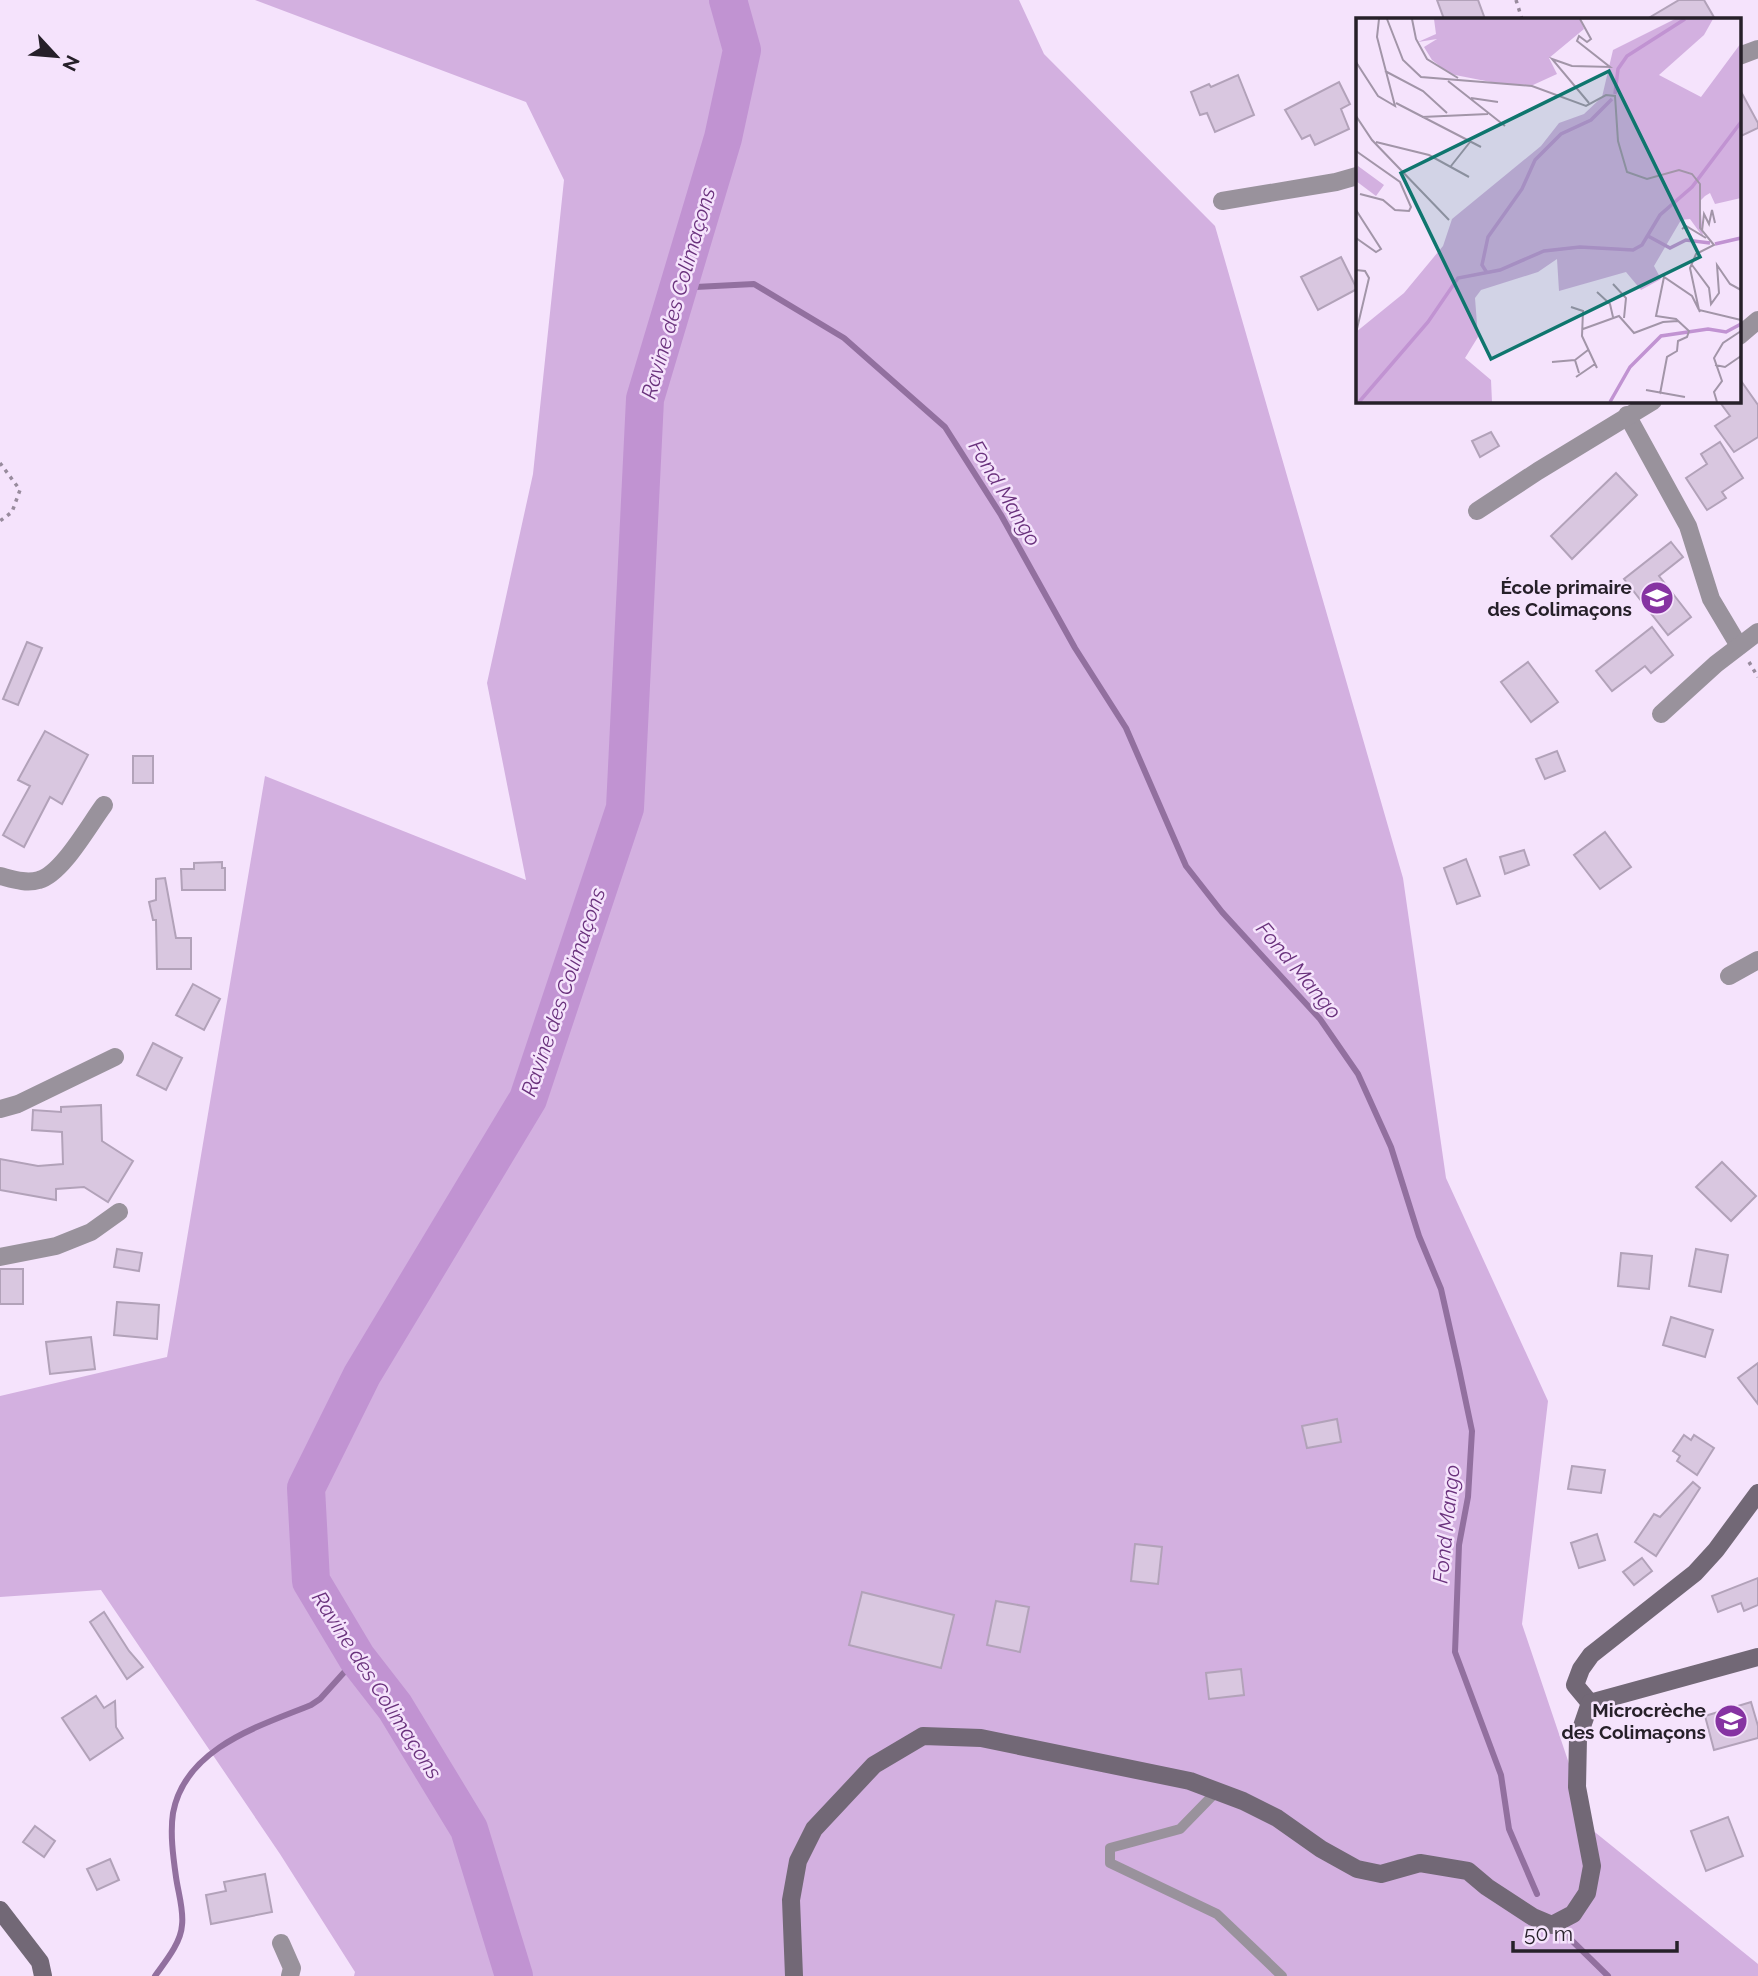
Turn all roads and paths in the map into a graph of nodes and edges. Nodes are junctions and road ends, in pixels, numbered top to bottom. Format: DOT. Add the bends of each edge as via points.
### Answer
graph roads {
  1 [pos="1516,0"];
  2 [pos="1522,18"];
  3 [pos="1758,49"];
  4 [pos="1740,56"];
  5 [pos="1356,176"];
  6 [pos="1222,201"];
  7 [pos="1758,320"];
  8 [pos="1740,335"];
  9 [pos="1651,402"];
  10 [pos="1627,415"];
  11 [pos="0,463"];
  12 [pos="1477,511"];
  13 [pos="0,521"];
  14 [pos="1758,632"];
  15 [pos="1739,646"];
  16 [pos="1661,714"];
  17 [pos="104,805"];
  18 [pos="0,876"];
  19 [pos="1758,960"];
  20 [pos="1730,976"];
  21 [pos="115,1057"];
  22 [pos="0,1109"];
  23 [pos="119,1212"];
  24 [pos="0,1257"];
  25 [pos="1758,1493"];
  26 [pos="1758,1657"];
  27 [pos="1590,1703"];
  28 [pos="1217,1791"];
  29 [pos="0,1910"];
  30 [pos="281,1943"];
  31 [pos="43,1976"];
  32 [pos="290,1976"];
  33 [pos="794,1976"];
  34 [pos="1282,1976"];
  1 -- 2 [label="path"];
  3 -- 4 [label="street"];
  5 -- 6 [label="street"];
  7 -- 8 [label="street"];
  9 -- 10 [label="street"];
  10 -- 12 [label="street"];
  10 -- 15 [label="street" via="1689,526 1711,599"];
  11 -- 13 [label="path" via="20,490 12,512"];
  14 -- 15 [label="street"];
  15 -- 16 [label="street"];
  17 -- 18 [label="street" via="55,871 39,880"];
  19 -- 20 [label="street"];
  21 -- 22 [label="street"];
  23 -- 24 [label="street" via="91,1232 55,1246"];
  25 -- 27 [label="main road" via="1695,1573 1591,1655 1576,1685"];
  26 -- 27 [label="main road"];
  27 -- 28 [label="main road" via="1578,1738 1577,1787 1592,1866 1587,1893 1573,1914 1552,1925 1521,1910 1468,1871 1420,1863 1381,1874 1357,1869 1277,1818"];
  28 -- 33 [label="main road" via="1190,1781 981,1738 923,1736 874,1765 814,1829 798,1861 790,1900"];
  28 -- 34 [label="lane" via="1180,1829 1110,1848 1110,1863 1217,1914"];
  29 -- 31 [label="main road" via="40,1962"];
  30 -- 32 [label="street" via="292,1968"];
}
